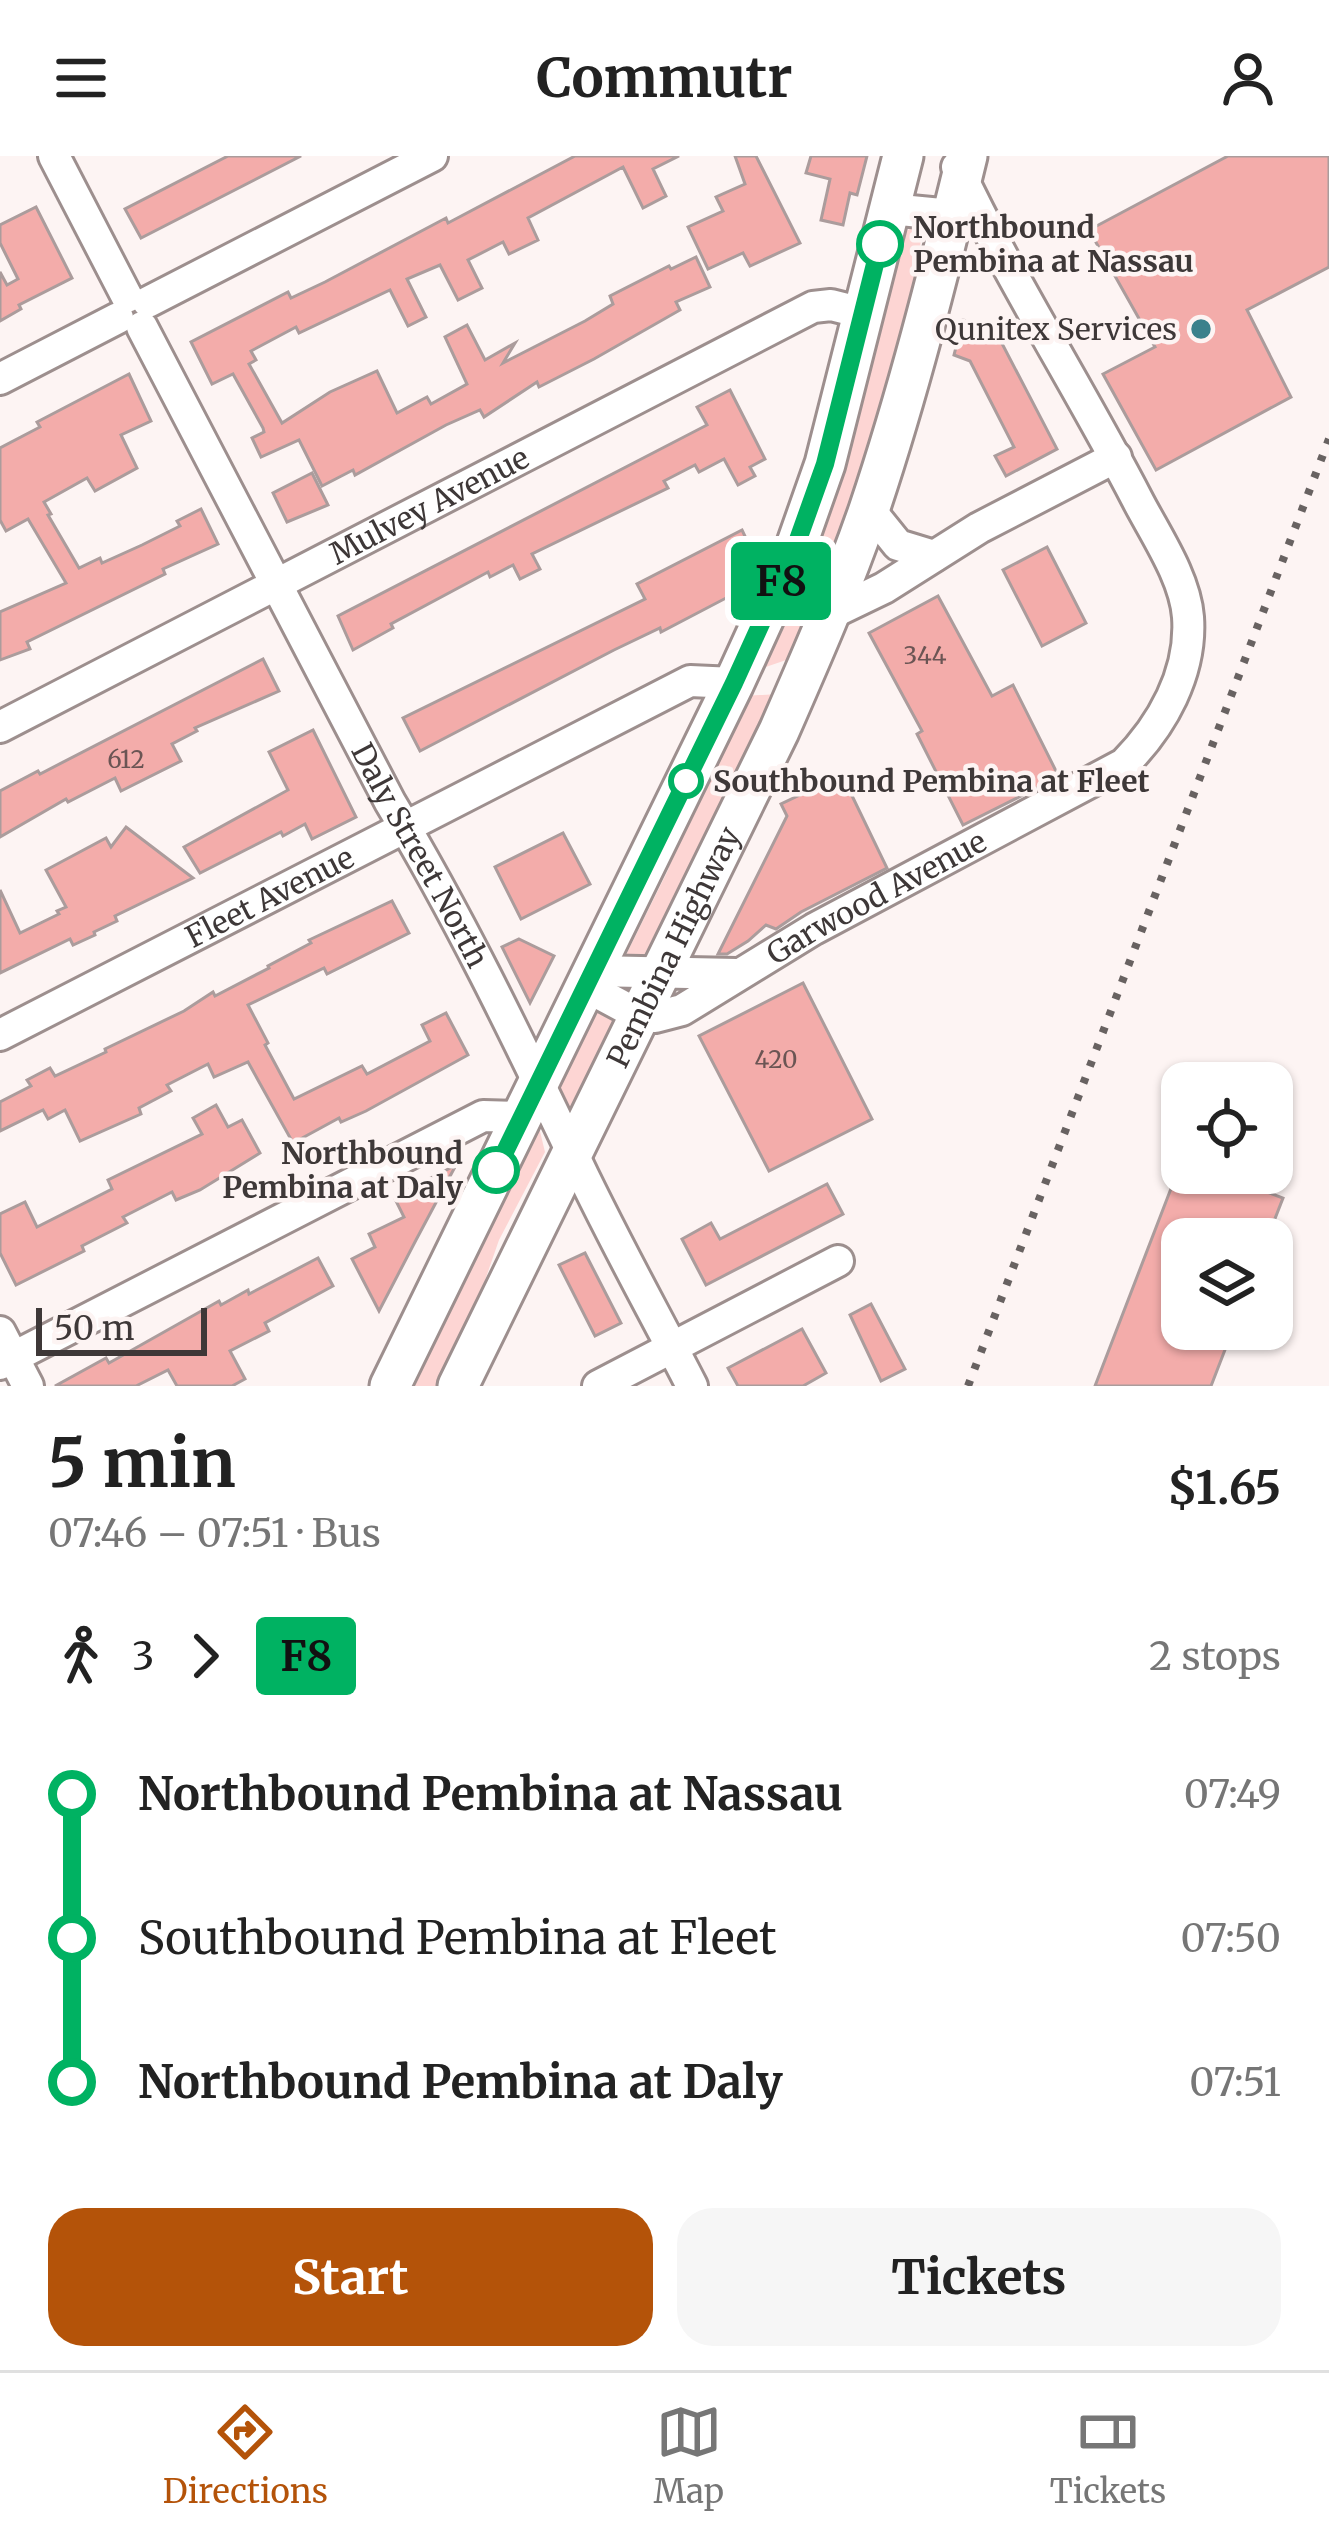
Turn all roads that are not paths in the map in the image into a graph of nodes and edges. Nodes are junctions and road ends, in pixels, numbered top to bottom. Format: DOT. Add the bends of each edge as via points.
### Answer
graph roads {
  1 [pos="53,156"];
  2 [pos="432,156"];
  3 [pos="903,156"];
  4 [pos="960,163"];
  5 [pos="890,209"];
  6 [pos="968,217"];
  7 [pos="134,311"];
  8 [pos="862,313"];
  9 [pos="0,379"];
  10 [pos="1115,457"];
  11 [pos="869,509"];
  12 [pos="934,556"];
  13 [pos="275,585"];
  14 [pos="828,615"];
  15 [pos="813,653"];
  16 [pos="734,683"];
  17 [pos="0,728"];
  18 [pos="406,828"];
  19 [pos="658,974"];
  20 [pos="736,974"];
  21 [pos="589,979"];
  22 [pos="638,1014"];
  23 [pos="0,1035"];
  24 [pos="539,1081"];
  25 [pos="521,1117"];
  26 [pos="572,1153"];
  27 [pos="838,1261"];
  28 [pos="671,1346"];
  29 [pos="4,1351"];
  30 [pos="467,1379"];
  31 [pos="28,1386"];
  32 [pos="390,1386"];
  33 [pos="598,1386"];
  34 [pos="692,1386"];
  1 -- 7 [label="street, Daly Street North"];
  2 -- 7 [label="street"];
  3 -- 5 [label="main road, Pembina Highway"];
  4 -- 6 [label="main road, Pembina Highway"];
  5 -- 6 [label="street"];
  5 -- 8 [label="main road, Pembina Highway"];
  6 -- 10 [label="street"];
  6 -- 11 [label="main road, Pembina Highway"];
  7 -- 9 [label="street"];
  7 -- 13 [label="street, Daly Street North"];
  8 -- 13 [label="street, Mulvey Avenue" via="813,308"];
  8 -- 16 [label="main road, Pembina Highway" via="813,503"];
  10 -- 12 [label="street"];
  10 -- 20 [label="street, Garwood Avenue" via="1188,615 1187,654 1148,740 1124,764"];
  11 -- 12 [label="street" via="892,541"];
  11 -- 14 [label="main road, Pembina Highway"];
  12 -- 14 [label="street"];
  13 -- 17 [label="street, Mulvey Avenue"];
  13 -- 18 [label="street, Daly Street North"];
  14 -- 15 [label="main road, Pembina Highway"];
  15 -- 16 [label="main road" via="786,675"];
  15 -- 19 [label="main road, Pembina Highway"];
  16 -- 18 [label="street, Fleet Avenue" via="690,681"];
  16 -- 21 [label="main road, Pembina Highway"];
  18 -- 23 [label="street, Fleet Avenue"];
  18 -- 24 [label="street, Daly Street North"];
  19 -- 20 [label="street, Garwood Avenue"];
  19 -- 21 [label="street, Garwood Avenue"];
  19 -- 22 [label="main road, Pembina Highway"];
  20 -- 22 [label="street, Garwood Avenue" via="682,1010"];
  21 -- 22 [label="street"];
  21 -- 24 [label="main road, Pembina Highway"];
  22 -- 26 [label="main road, Pembina Highway"];
  24 -- 25 [label="main road, Pembina Highway"];
  24 -- 26 [label="street, Daly Street North"];
  25 -- 29 [label="street" via="483,1116"];
  25 -- 32 [label="main road, Pembina Highway"];
  26 -- 28 [label="street, Daly Street North"];
  26 -- 30 [label="main road, Pembina Highway"];
  27 -- 28 [label="street"];
  28 -- 33 [label="street"];
  28 -- 34 [label="street, Daly Street North"];
  29 -- 31 [label="street"];
}
